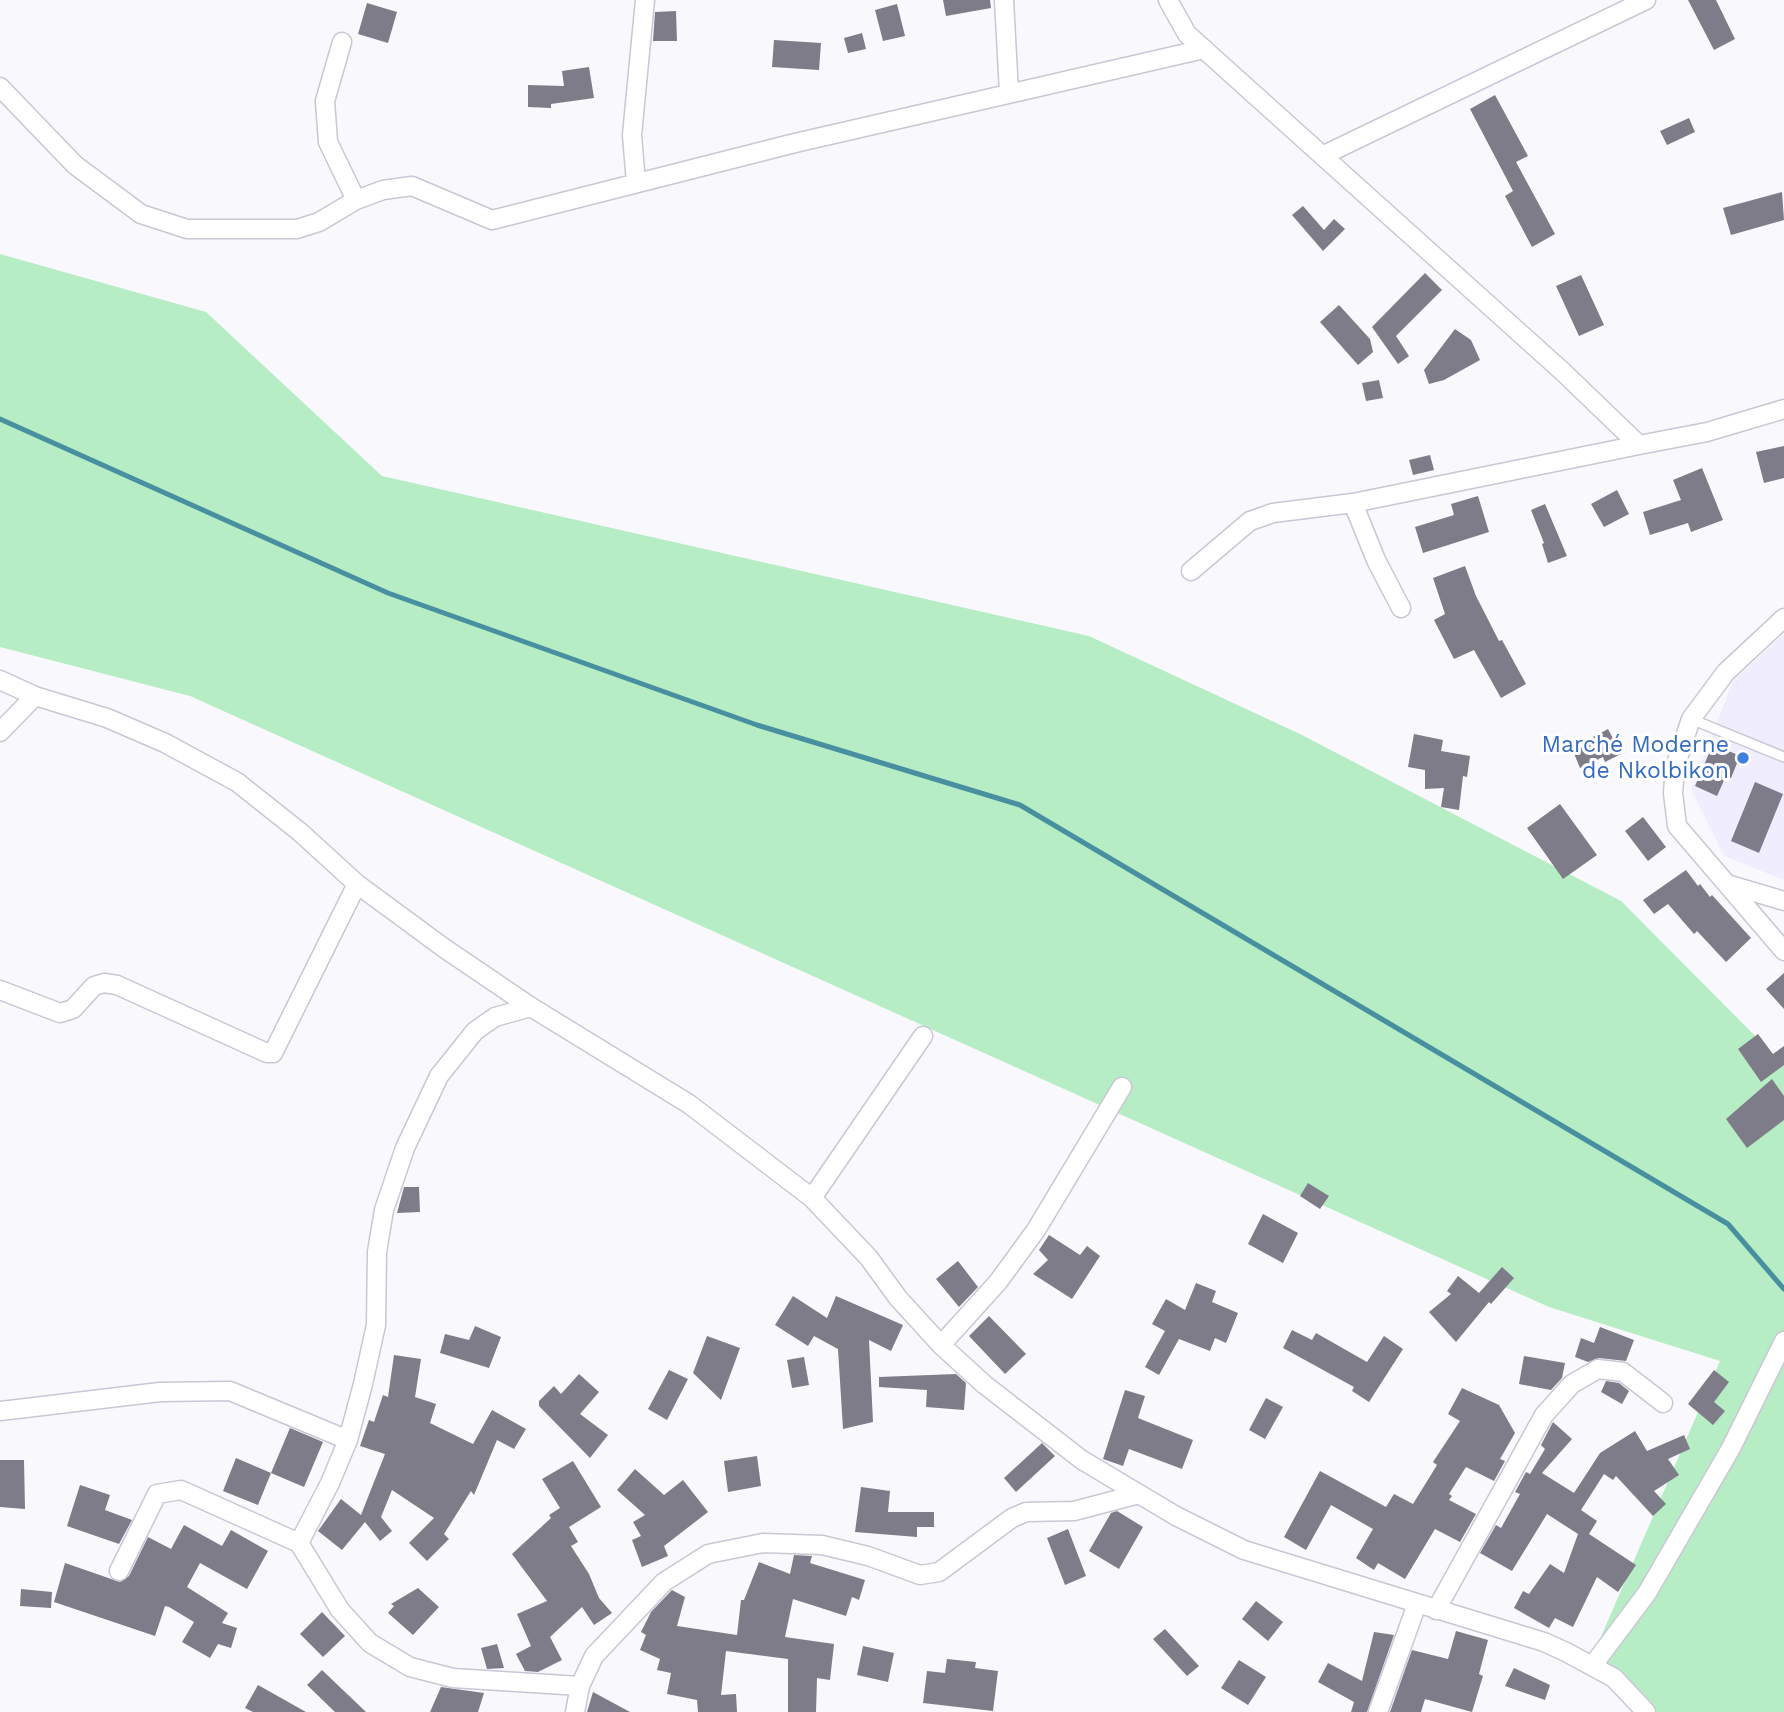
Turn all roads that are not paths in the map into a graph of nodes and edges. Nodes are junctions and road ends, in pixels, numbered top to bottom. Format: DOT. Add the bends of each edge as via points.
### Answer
graph roads {
  1 [pos="645,0"];
  2 [pos="1004,0"];
  3 [pos="1168,0"];
  4 [pos="1646,0"];
  5 [pos="342,42"];
  6 [pos="1204,49"];
  7 [pos="0,87"];
  8 [pos="1009,93"];
  9 [pos="1324,155"];
  10 [pos="636,183"];
  11 [pos="356,200"];
  12 [pos="1784,410"];
  13 [pos="1639,445"];
  14 [pos="1353,503"];
  15 [pos="1191,570"];
  16 [pos="1401,608"];
  17 [pos="1784,618"];
  18 [pos="0,680"];
  19 [pos="35,696"];
  20 [pos="1691,719"];
  21 [pos="0,732"];
  22 [pos="1784,757"];
  23 [pos="357,884"];
  24 [pos="1727,884"];
  25 [pos="1784,901"];
  26 [pos="1784,951"];
  27 [pos="0,990"];
  28 [pos="531,1007"];
  29 [pos="923,1035"];
  30 [pos="1122,1087"];
  31 [pos="812,1198"];
  32 [pos="1784,1341"];
  33 [pos="942,1345"];
  34 [pos="1663,1403"];
  35 [pos="0,1411"];
  36 [pos="348,1440"];
  37 [pos="1139,1494"];
  38 [pos="299,1543"];
  39 [pos="119,1571"];
  40 [pos="1417,1604"];
  41 [pos="1436,1610"];
  42 [pos="1593,1665"];
  43 [pos="580,1686"];
  44 [pos="575,1712"];
  45 [pos="1378,1712"];
  46 [pos="1646,1712"];
  1 -- 10 [label="street" via="632,135"];
  2 -- 8 [label="street"];
  3 -- 6 [label="street" via="1187,34"];
  4 -- 9 [label="street"];
  5 -- 11 [label="street" via="325,101 328,142"];
  6 -- 8 [label="street"];
  6 -- 9 [label="street"];
  7 -- 11 [label="street" via="75,165 141,214 187,229 298,229"];
  8 -- 10 [label="street"];
  9 -- 13 [label="street"];
  10 -- 11 [label="street" via="492,220 412,187 383,190"];
  12 -- 13 [label="street"];
  13 -- 14 [label="street"];
  14 -- 15 [label="street" via="1273,513 1250,521"];
  14 -- 16 [label="street"];
  17 -- 20 [label="street" via="1726,672"];
  18 -- 19 [label="street"];
  19 -- 21 [label="street"];
  19 -- 23 [label="street" via="107,718 237,782"];
  20 -- 22 [label="lane"];
  20 -- 24 [label="street" via="1675,768 1677,826"];
  23 -- 27 [label="street" via="273,1053 117,985 94,986 73,1009 60,1013"];
  23 -- 28 [label="street"];
  24 -- 25 [label="street"];
  24 -- 26 [label="street"];
  28 -- 31 [label="street" via="689,1104"];
  28 -- 36 [label="street" via="495,1017 475,1031 439,1076 405,1148 384,1210 377,1252 376,1325"];
  29 -- 31 [label="street"];
  30 -- 33 [label="street" via="1037,1230"];
  31 -- 33 [label="street" via="870,1258 898,1298"];
  32 -- 42 [label="street" via="1731,1448 1647,1593"];
  33 -- 37 [label="street" via="1050,1437"];
  34 -- 41 [label="street" via="1623,1372 1598,1370 1572,1384 1544,1415"];
  35 -- 36 [label="street" via="160,1392 230,1391"];
  36 -- 38 [label="street"];
  37 -- 40 [label="street" via="1244,1550"];
  37 -- 43 [label="street" via="1073,1511 1026,1512 939,1573 920,1575 822,1545 763,1543 708,1554 664,1582 630,1616 594,1656"];
  38 -- 39 [label="street" via="170,1489 157,1494"];
  38 -- 43 [label="street" via="340,1610 370,1643 410,1667 453,1678"];
  40 -- 41 [label="street"];
  40 -- 45 [label="street"];
  41 -- 42 [label="street" via="1544,1642"];
  42 -- 46 [label="street" via="1614,1678"];
  43 -- 44 [label="street"];
}
